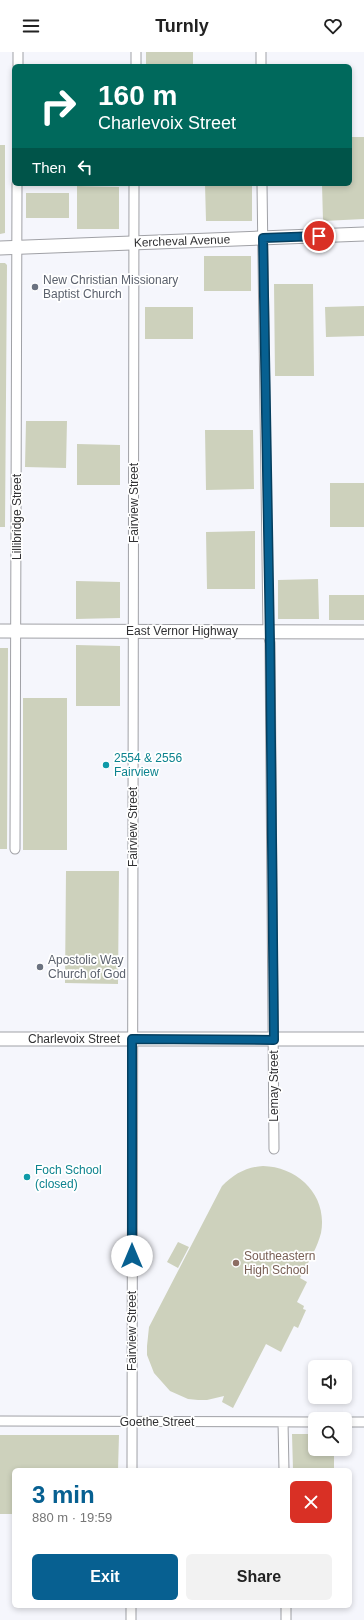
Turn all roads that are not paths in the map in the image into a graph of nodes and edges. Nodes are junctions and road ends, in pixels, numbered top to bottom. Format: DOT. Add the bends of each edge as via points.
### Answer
graph roads {
  1 [pos="18,52"];
  2 [pos="136,52"];
  3 [pos="261,52"];
  4 [pos="18,64"];
  5 [pos="136,64"];
  6 [pos="261,64"];
  7 [pos="17,186"];
  8 [pos="134,186"];
  9 [pos="262,186"];
  10 [pos="364,234"];
  11 [pos="263,238"];
  12 [pos="134,243"];
  13 [pos="16,247"];
  14 [pos="0,248"];
  15 [pos="0,631"];
  16 [pos="16,631"];
  17 [pos="134,631"];
  18 [pos="268,631"];
  19 [pos="364,632"];
  20 [pos="15,849"];
  21 [pos="0,1039"];
  22 [pos="132,1039"];
  23 [pos="364,1039"];
  24 [pos="274,1040"];
  25 [pos="274,1149"];
  26 [pos="0,1421"];
  27 [pos="132,1422"];
  28 [pos="283,1422"];
  29 [pos="308,1422"];
  30 [pos="352,1422"];
  31 [pos="364,1422"];
  32 [pos="132,1468"];
  33 [pos="284,1468"];
  34 [pos="131,1608"];
  35 [pos="286,1608"];
  36 [pos="131,1620"];
  37 [pos="286,1620"];
  1 -- 4 [label="street"];
  2 -- 5 [label="street"];
  3 -- 6 [label="street"];
  7 -- 13 [label="street, Lillibridge Street"];
  8 -- 12 [label="street, Fairview Street"];
  9 -- 11 [label="street, Lemay Street"];
  10 -- 11 [label="street, Kercheval Avenue"];
  11 -- 12 [label="street, Kercheval Avenue"];
  11 -- 18 [label="street, Lemay Street"];
  12 -- 13 [label="street, Kercheval Avenue"];
  12 -- 17 [label="street, Fairview Street"];
  13 -- 14 [label="street, Kercheval Avenue"];
  13 -- 16 [label="street, Lillibridge Street"];
  15 -- 16 [label="street, East Vernor Highway"];
  16 -- 17 [label="street, East Vernor Highway"];
  16 -- 20 [label="street, Lillibridge Street"];
  17 -- 18 [label="street, East Vernor Highway"];
  17 -- 22 [label="street, Fairview Street"];
  18 -- 19 [label="street, East Vernor Highway"];
  18 -- 24 [label="street, Lemay Street"];
  21 -- 22 [label="street, Charlevoix Street"];
  22 -- 24 [label="street, Charlevoix Street"];
  22 -- 27 [label="street, Fairview Street"];
  23 -- 24 [label="street, Charlevoix Street"];
  24 -- 25 [label="street, Lemay Street"];
  26 -- 27 [label="street, Goethe Street"];
  27 -- 28 [label="street, Goethe Street"];
  27 -- 32 [label="street, Fairview Street"];
  28 -- 29 [label="street, Goethe Street"];
  28 -- 33 [label="street"];
  30 -- 31 [label="street"];
  34 -- 36 [label="street"];
  35 -- 37 [label="street"];
}
